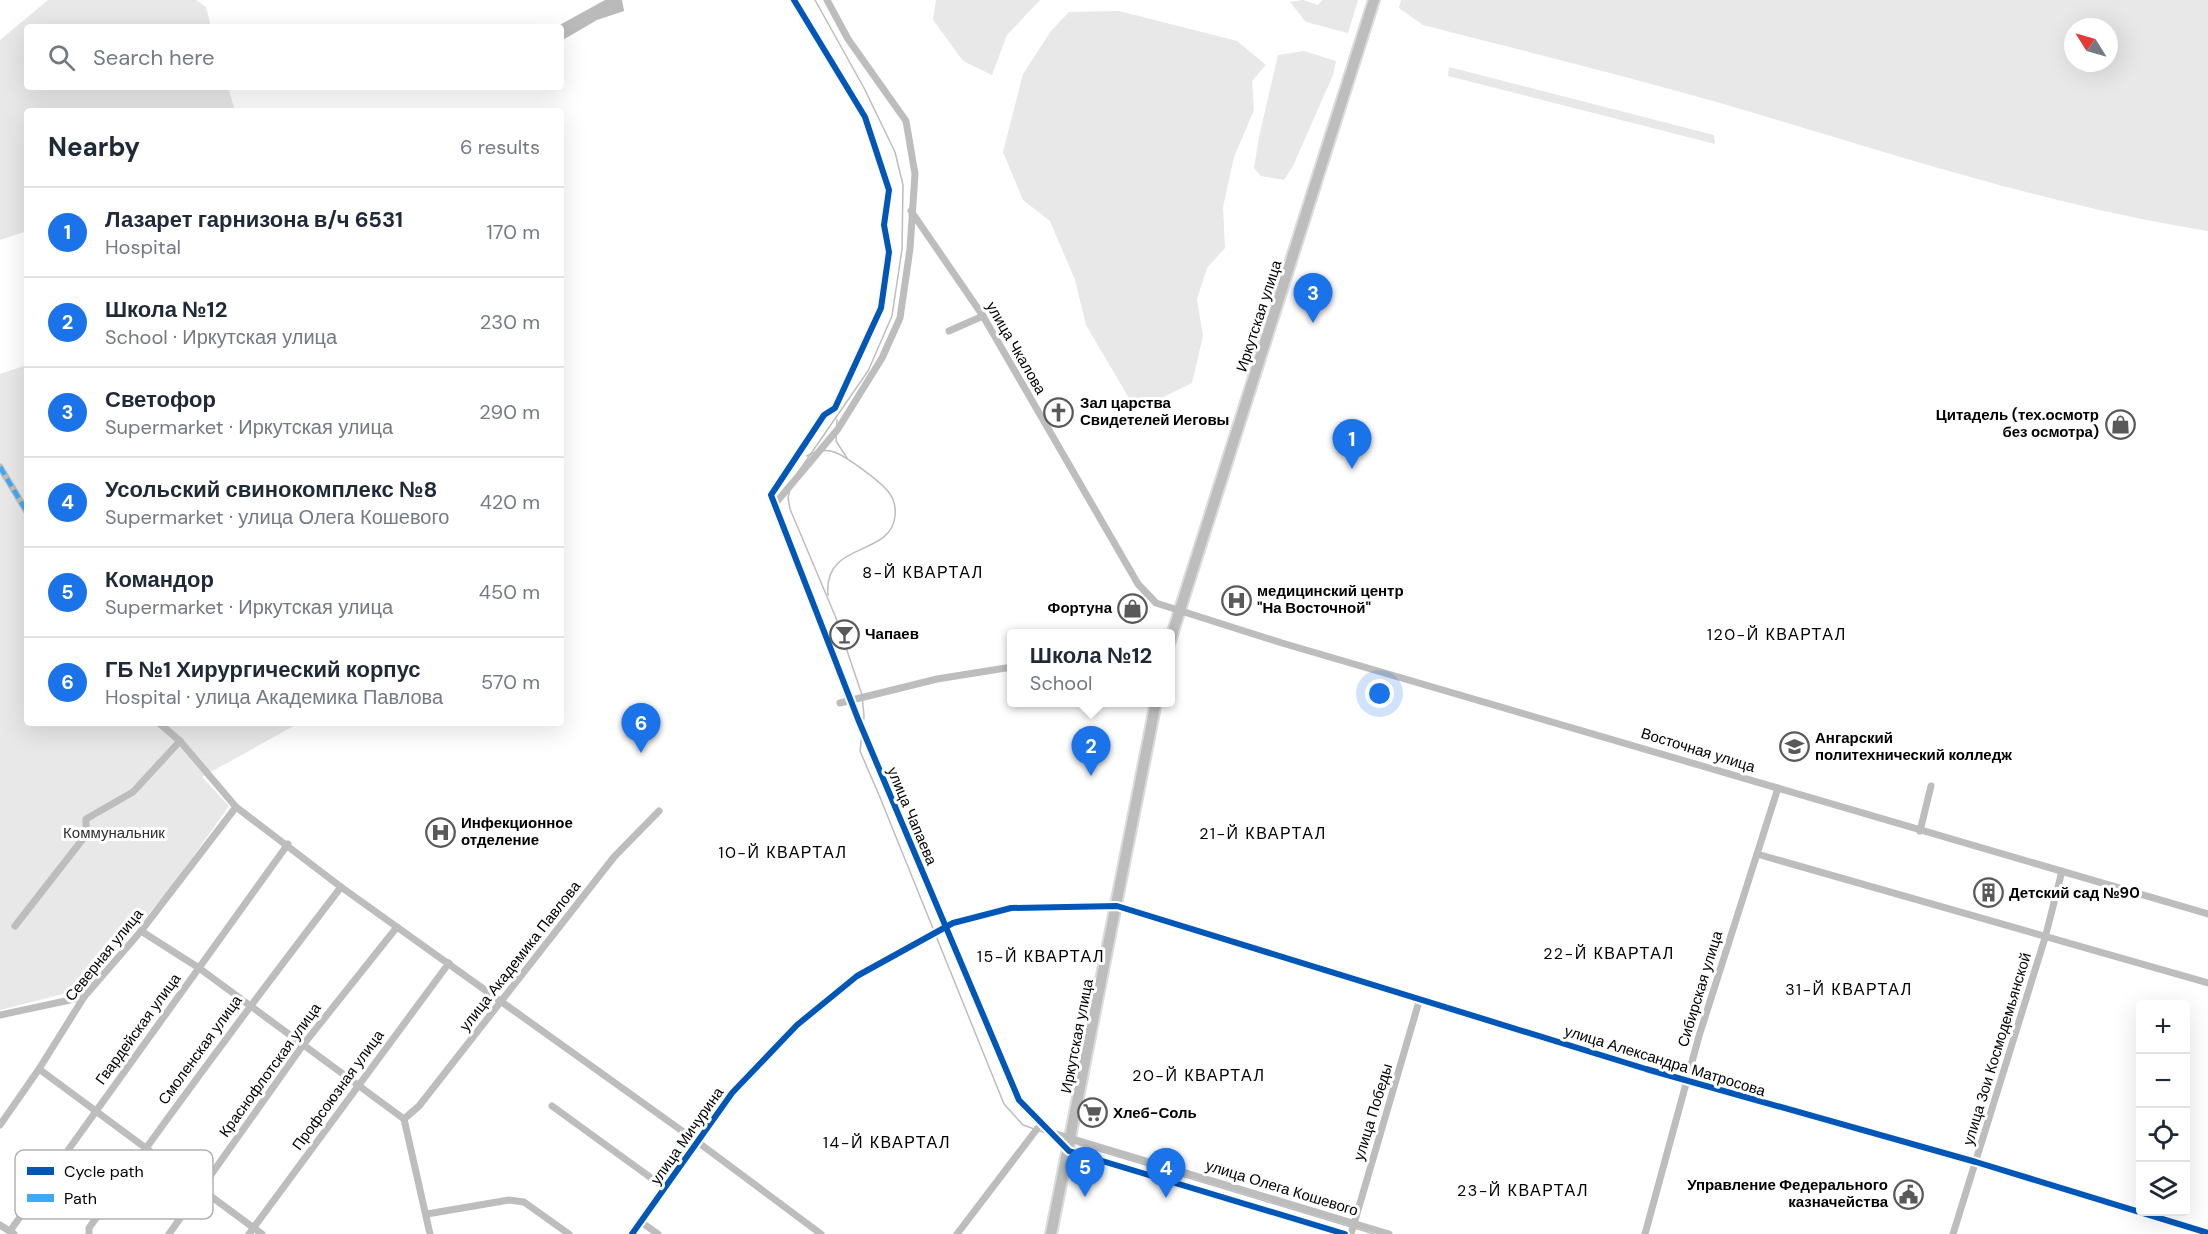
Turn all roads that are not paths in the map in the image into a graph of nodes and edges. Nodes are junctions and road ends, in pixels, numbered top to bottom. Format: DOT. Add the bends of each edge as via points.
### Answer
graph roads {
  1 [pos="794,0"];
  2 [pos="827,0"];
  3 [pos="1374,0"];
  4 [pos="911,211"];
  5 [pos="983,316"];
  6 [pos="949,332"];
  7 [pos="0,467"];
  8 [pos="774,505"];
  9 [pos="24,507"];
  10 [pos="1180,610"];
  11 [pos="1174,629"];
  12 [pos="1007,668"];
  13 [pos="850,699"];
  14 [pos="840,703"];
  15 [pos="1155,707"];
  16 [pos="162,726"];
  17 [pos="180,741"];
  18 [pos="1931,786"];
  19 [pos="1778,788"];
  20 [pos="236,807"];
  21 [pos="659,810"];
  22 [pos="1920,831"];
  23 [pos="288,844"];
  24 [pos="1757,854"];
  25 [pos="2062,871"];
  26 [pos="341,887"];
  27 [pos="1117,906"];
  28 [pos="2208,914"];
  29 [pos="15,926"];
  30 [pos="397,927"];
  31 [pos="945,928"];
  32 [pos="141,931"];
  33 [pos="2045,938"];
  34 [pos="449,963"];
  35 [pos="199,968"];
  36 [pos="2208,983"];
  37 [pos="84,996"];
  38 [pos="1420,998"];
  39 [pos="502,1000"];
  40 [pos="249,1006"];
  41 [pos="0,1015"];
  42 [pos="303,1045"];
  43 [pos="39,1069"];
  44 [pos="1686,1081"];
  45 [pos="358,1086"];
  46 [pos="552,1106"];
  47 [pos="95,1110"];
  48 [pos="404,1119"];
  49 [pos="0,1125"];
  50 [pos="1040,1125"];
  51 [pos="1053,1133"];
  52 [pos="1072,1137"];
  53 [pos="699,1143"];
  54 [pos="145,1149"];
  55 [pos="68,1150"];
  56 [pos="1069,1151"];
  57 [pos="1976,1162"];
  58 [pos="213,1171"];
  59 [pos="665,1188"];
  60 [pos="213,1198"];
  61 [pos="427,1214"];
  62 [pos="21,1219"];
  63 [pos="95,1219"];
  64 [pos="179,1219"];
  65 [pos="641,1222"];
  66 [pos="1354,1224"];
  67 [pos="0,1225"];
  68 [pos="251,1231"];
  69 [pos="12,1232"];
  70 [pos="2208,1233"];
  71 [pos="89,1234"];
  72 [pos="169,1234"];
  73 [pos="262,1234"];
  74 [pos="430,1234"];
  75 [pos="569,1234"];
  76 [pos="632,1234"];
  77 [pos="658,1234"];
  78 [pos="821,1234"];
  79 [pos="957,1234"];
  80 [pos="1052,1234"];
  81 [pos="1345,1234"];
  82 [pos="1351,1234"];
  83 [pos="1389,1234"];
  84 [pos="1644,1234"];
  85 [pos="1953,1234"];
  1 -- 8 [label="street, улица Чапаева" via="865,117 889,190 884,225 889,252 881,308 835,408 824,415 771,495"];
  2 -- 4 [label="street" via="848,39 906,121 915,174"];
  3 -- 10 [label="main road, Иркутская улица"];
  4 -- 5 [label="street, улица Чкалова"];
  4 -- 8 [label="street" via="900,318 882,358 838,429"];
  5 -- 6 [label="street"];
  5 -- 10 [label="street, улица Чкалова" via="1138,584 1156,603"];
  7 -- 9 [label="street"];
  8 -- 13 [label="street, улица Чапаева"];
  10 -- 11 [label="main road, Иркутская улица"];
  10 -- 19 [label="street, Восточная улица"];
  12 -- 13 [label="street"];
  13 -- 14 [label="street"];
  13 -- 31 [label="street, улица Чапаева"];
  15 -- 27 [label="main road, Иркутская улица"];
  16 -- 17 [label="street"];
  17 -- 20 [label="street"];
  17 -- 29 [label="street" via="133,792 86,819 86,835"];
  18 -- 22 [label="street"];
  19 -- 22 [label="street, Восточная улица"];
  19 -- 24 [label="street, Сибирская улица"];
  20 -- 23 [label="street"];
  20 -- 32 [label="street, Северная улица"];
  21 -- 39 [label="street, улица Академика Павлова" via="614,857"];
  22 -- 25 [label="street, Восточная улица"];
  23 -- 26 [label="street"];
  23 -- 35 [label="street, Гвардейская улица"];
  24 -- 33 [label="street"];
  24 -- 44 [label="street, Сибирская улица"];
  25 -- 28 [label="street, Восточная улица"];
  25 -- 33 [label="street, улица Зои Космодемьянской"];
  26 -- 30 [label="street"];
  26 -- 40 [label="street, Смоленская улица"];
  27 -- 31 [label="street, улица Мичурина" via="1011,908"];
  27 -- 38 [label="street, улица Александра Матросова"];
  27 -- 52 [label="main road, Иркутская улица"];
  30 -- 34 [label="street"];
  30 -- 42 [label="street, Краснофлотская улица"];
  31 -- 50 [label="street, улица Чапаева" via="1019,1100"];
  31 -- 53 [label="street, улица Мичурина" via="857,976 797,1025 732,1092"];
  32 -- 35 [label="street"];
  32 -- 37 [label="street, Северная улица"];
  33 -- 36 [label="street"];
  33 -- 57 [label="street, улица Зои Космодемьянской"];
  34 -- 39 [label="street"];
  34 -- 45 [label="street, Профсоюзная улица"];
  35 -- 40 [label="street"];
  35 -- 47 [label="street, Гвардейская улица"];
  37 -- 41 [label="street"];
  37 -- 43 [label="street, Северная улица"];
  38 -- 44 [label="street, улица Александра Матросова"];
  38 -- 66 [label="street, улица Победы"];
  39 -- 48 [label="street, улица Академика Павлова" via="419,1106"];
  39 -- 53 [label="street"];
  40 -- 42 [label="street"];
  40 -- 54 [label="street, Смоленская улица"];
  42 -- 45 [label="street"];
  42 -- 58 [label="street, Краснофлотская улица"];
  43 -- 47 [label="street"];
  43 -- 49 [label="street, Северная улица"];
  44 -- 57 [label="street, улица Александра Матросова"];
  44 -- 84 [label="street, Сибирская улица"];
  45 -- 48 [label="street"];
  45 -- 68 [label="street, Профсоюзная улица"];
  46 -- 59 [label="street"];
  47 -- 54 [label="street"];
  47 -- 55 [label="street, Гвардейская улица"];
  48 -- 61 [label="street"];
  50 -- 51 [label="street, улица Чапаева"];
  50 -- 79 [label="street"];
  51 -- 52 [label="street, улица Олега Кошевого"];
  51 -- 56 [label="street"];
  52 -- 56 [label="main road, Иркутская улица"];
  52 -- 66 [label="street, улица Олега Кошевого"];
  53 -- 59 [label="street, улица Мичурина"];
  53 -- 78 [label="street"];
  56 -- 80 [label="main road, Иркутская улица"];
  56 -- 81 [label="street, улица Олега Кошевого"];
  57 -- 70 [label="street, улица Александра Матросова"];
  57 -- 85 [label="street, улица Зои Космодемьянской"];
  59 -- 65 [label="street, улица Мичурина"];
  60 -- 68 [label="street"];
  61 -- 74 [label="street"];
  61 -- 75 [label="street" via="509,1200 524,1202"];
  62 -- 69 [label="street, Гвардейская улица"];
  63 -- 71 [label="street, Смоленская улица"];
  64 -- 72 [label="street, Краснофлотская улица"];
  65 -- 76 [label="street, улица Мичурина"];
  65 -- 77 [label="street"];
  66 -- 82 [label="street, улица Победы"];
  66 -- 83 [label="street, улица Олега Кошевого"];
  67 -- 69 [label="street"];
  68 -- 73 [label="street"];
}
